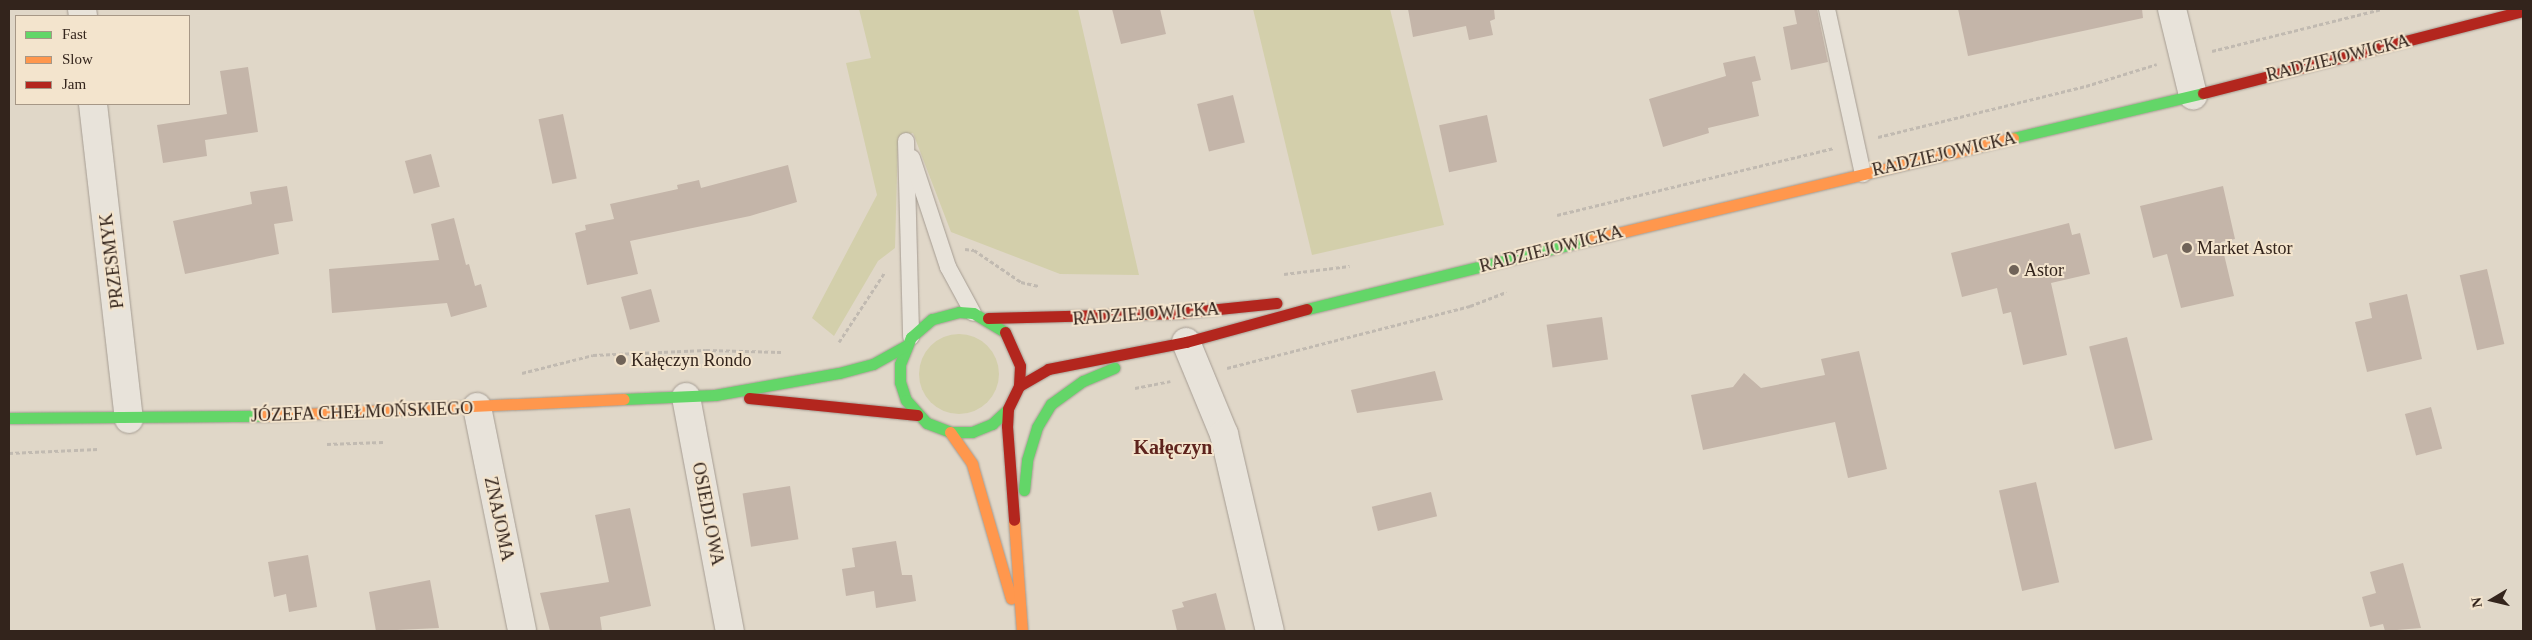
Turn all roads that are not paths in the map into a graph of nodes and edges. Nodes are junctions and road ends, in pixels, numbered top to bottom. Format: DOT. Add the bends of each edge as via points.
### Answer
graph roads {
  1 [pos="1827,9"];
  2 [pos="2172,9"];
  3 [pos="2521,10"];
  4 [pos="2193,95"];
  5 [pos="93,105"];
  6 [pos="1863,174"];
  7 [pos="1364,294"];
  8 [pos="980,316"];
  9 [pos="908,342"];
  10 [pos="1186,342"];
  11 [pos="1019,386"];
  12 [pos="715,395"];
  13 [pos="686,396"];
  14 [pos="476,407"];
  15 [pos="1008,409"];
  16 [pos="917,415"];
  17 [pos="9,418"];
  18 [pos="129,418"];
  19 [pos="950,432"];
  20 [pos="1019,552"];
  21 [pos="522,631"];
  22 [pos="730,631"];
  23 [pos="1021,631"];
  24 [pos="1270,631"];
  1 -- 6 [label="lane"];
  2 -- 4 [label="street"];
  3 -- 4 [label="main road, RADZIEJOWICKA"];
  4 -- 6 [label="main road, RADZIEJOWICKA"];
  5 -- 18 [label="street, PRZESMYK"];
  6 -- 7 [label="main road, RADZIEJOWICKA"];
  7 -- 8 [label="main road, RADZIEJOWICKA" via="1180,313"];
  7 -- 10 [label="main road, RADZIEJOWICKA"];
  8 -- 9 [label="main road" via="959,312 932,318"];
  8 -- 9 [label="lane" via="959,294 906,141"];
  8 -- 11 [label="main road" via="1004,330 1015,346 1020,366"];
  9 -- 12 [label="main road, JÓZEFA CHEŁMOŃSKIEGO" via="873,364"];
  9 -- 16 [label="main road" via="900,382"];
  10 -- 11 [label="main road, RADZIEJOWICKA" via="1048,369"];
  10 -- 20 [label="main road" via="1083,380 1050,404 1037,427 1027,460"];
  10 -- 24 [label="street, RADZIEJOWICKA" via="1224,434"];
  11 -- 15 [label="main road"];
  12 -- 13 [label="main road, JÓZEFA CHEŁMOŃSKIEGO"];
  12 -- 16 [label="main road, JÓZEFA CHEŁMOŃSKIEGO"];
  13 -- 14 [label="main road, JÓZEFA CHEŁMOŃSKIEGO"];
  13 -- 22 [label="street, OSIEDLOWA"];
  14 -- 18 [label="main road, JÓZEFA CHEŁMOŃSKIEGO"];
  14 -- 21 [label="street, ZNAJOMA"];
  15 -- 19 [label="main road" via="992,424 972,432"];
  15 -- 20 [label="main road"];
  16 -- 19 [label="main road"];
  17 -- 18 [label="main road, JÓZEFA CHEŁMOŃSKIEGO"];
  19 -- 23 [label="main road" via="972,464"];
  20 -- 23 [label="main road"];
}
